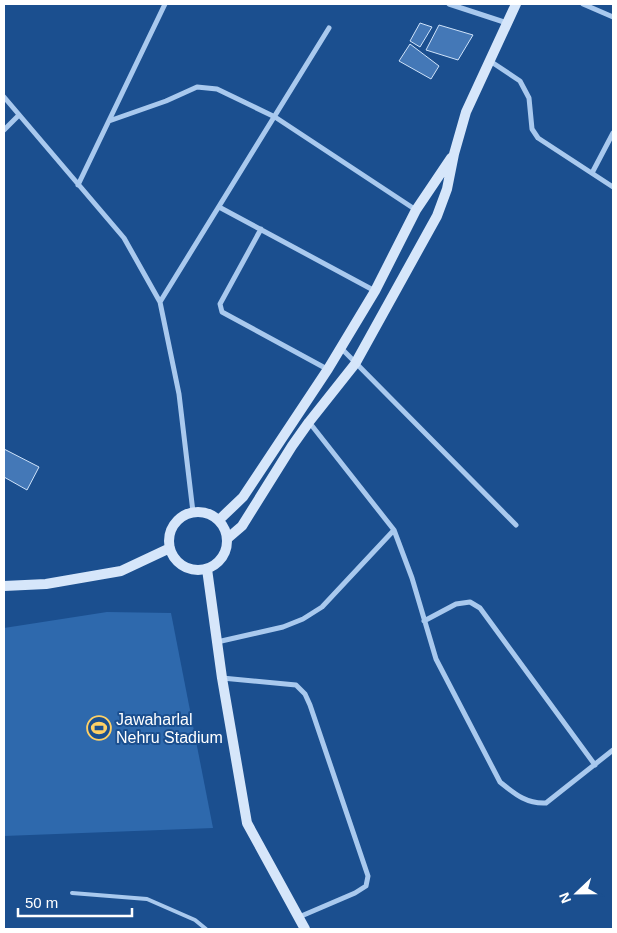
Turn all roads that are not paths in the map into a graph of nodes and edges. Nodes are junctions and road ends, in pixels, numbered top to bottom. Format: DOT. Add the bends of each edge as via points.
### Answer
graph roads {
  1 [pos="165,4"];
  2 [pos="449,4"];
  3 [pos="516,4"];
  4 [pos="583,4"];
  5 [pos="613,17"];
  6 [pos="507,23"];
  7 [pos="329,28"];
  8 [pos="490,61"];
  9 [pos="4,97"];
  10 [pos="19,115"];
  11 [pos="275,117"];
  12 [pos="109,121"];
  13 [pos="4,130"];
  14 [pos="613,133"];
  15 [pos="454,154"];
  16 [pos="592,173"];
  17 [pos="78,185"];
  18 [pos="613,187"];
  19 [pos="219,207"];
  20 [pos="416,210"];
  21 [pos="261,229"];
  22 [pos="375,291"];
  23 [pos="160,302"];
  24 [pos="340,348"];
  25 [pos="355,364"];
  26 [pos="328,369"];
  27 [pos="309,422"];
  28 [pos="193,512"];
  29 [pos="220,520"];
  30 [pos="516,525"];
  31 [pos="394,530"];
  32 [pos="228,538"];
  33 [pos="170,548"];
  34 [pos="207,569"];
  35 [pos="4,586"];
  36 [pos="424,621"];
  37 [pos="216,642"];
  38 [pos="222,678"];
  39 [pos="613,750"];
  40 [pos="595,765"];
  41 [pos="72,893"];
  42 [pos="298,917"];
  43 [pos="206,929"];
  44 [pos="305,929"];
  1 -- 12 [label="street"];
  2 -- 6 [label="street"];
  3 -- 6 [label="main road"];
  4 -- 5 [label="street"];
  6 -- 8 [label="main road"];
  7 -- 11 [label="street"];
  8 -- 15 [label="main road" via="466,112"];
  8 -- 16 [label="street" via="520,81 529,98 532,129 538,138"];
  9 -- 10 [label="street"];
  10 -- 13 [label="street"];
  10 -- 17 [label="street"];
  11 -- 12 [label="street" via="217,89 197,87"];
  11 -- 19 [label="street"];
  11 -- 20 [label="street"];
  12 -- 17 [label="street"];
  14 -- 16 [label="street"];
  15 -- 20 [label="main road"];
  15 -- 25 [label="main road" via="447,189 437,216"];
  16 -- 18 [label="street"];
  17 -- 23 [label="street" via="124,238"];
  19 -- 21 [label="street"];
  19 -- 23 [label="street"];
  20 -- 22 [label="main road"];
  21 -- 22 [label="street"];
  21 -- 26 [label="street" via="220,304 222,312"];
  22 -- 24 [label="main road"];
  23 -- 28 [label="street" via="179,394"];
  24 -- 25 [label="street"];
  24 -- 26 [label="main road"];
  25 -- 27 [label="main road"];
  25 -- 30 [label="street"];
  26 -- 29 [label="main road" via="243,497"];
  27 -- 31 [label="street"];
  27 -- 32 [label="main road" via="242,526"];
  28 -- 29 [label="main road" via="211,514"];
  28 -- 33 [label="main road" via="177,521 169,538"];
  29 -- 32 [label="main road"];
  31 -- 36 [label="street"];
  31 -- 37 [label="street" via="322,607 283,627"];
  32 -- 34 [label="main road" via="223,558"];
  33 -- 34 [label="main road" via="179,564 197,571"];
  33 -- 35 [label="main road" via="122,571 46,584"];
  34 -- 37 [label="main road"];
  36 -- 40 [label="street" via="456,604 470,602 480,608"];
  36 -- 40 [label="street" via="436,659 500,782 534,804 546,803"];
  37 -- 38 [label="main road"];
  38 -- 42 [label="main road" via="247,823"];
  38 -- 42 [label="street" via="296,685 304,694 368,876 366,886 355,893"];
  39 -- 40 [label="street"];
  41 -- 43 [label="lane" via="147,899 195,920"];
  42 -- 44 [label="main road"];
}
